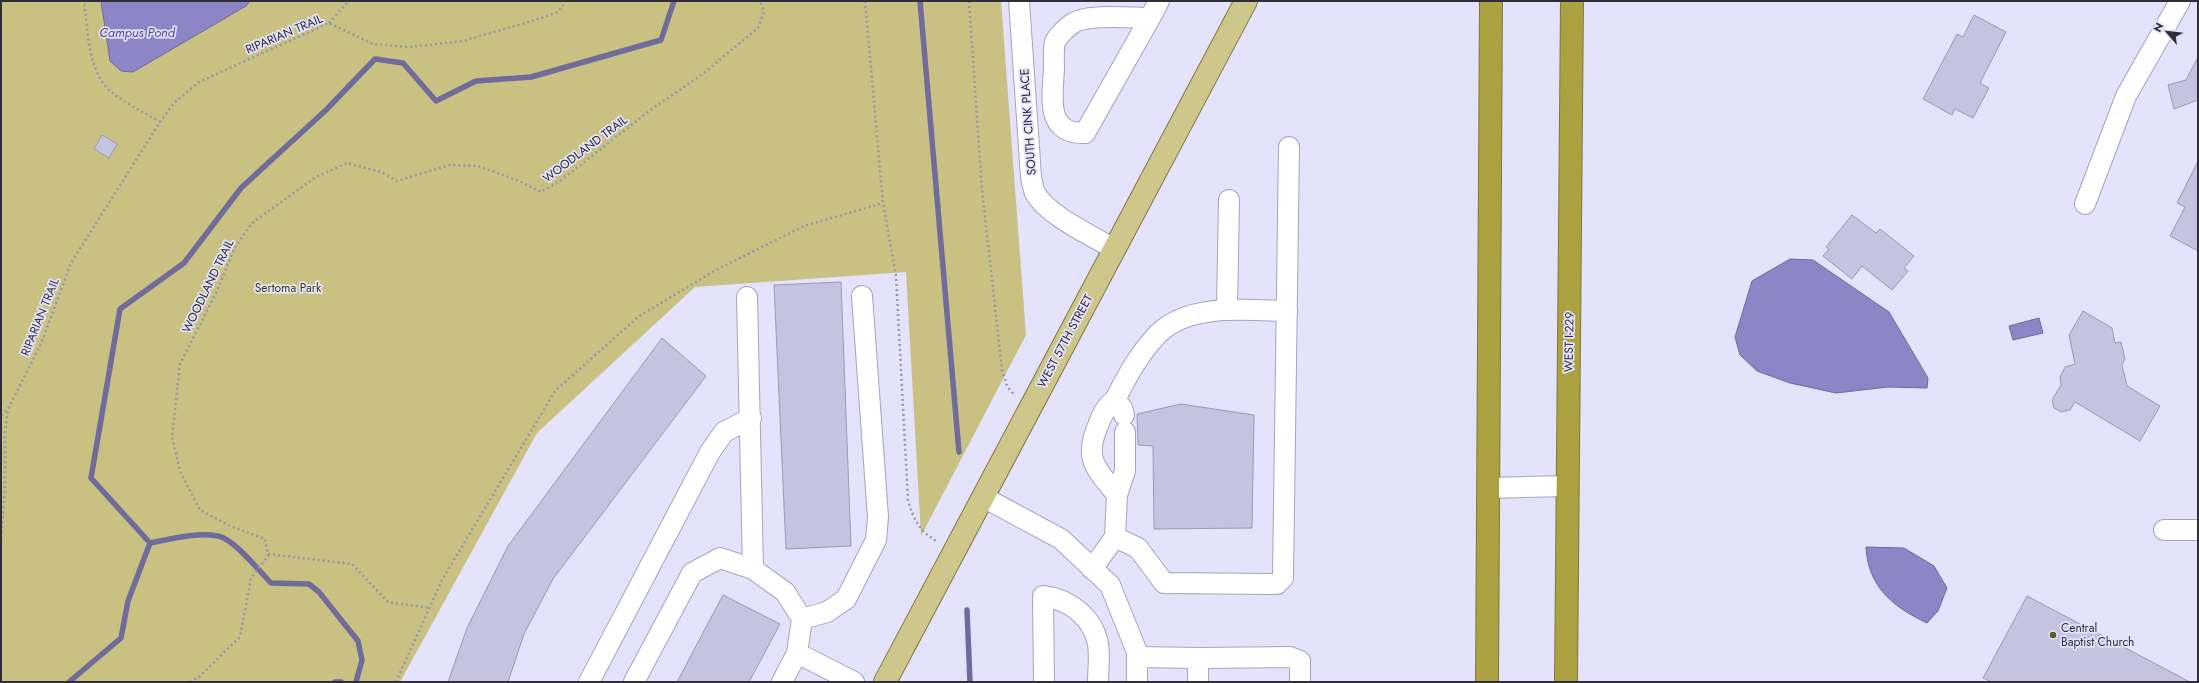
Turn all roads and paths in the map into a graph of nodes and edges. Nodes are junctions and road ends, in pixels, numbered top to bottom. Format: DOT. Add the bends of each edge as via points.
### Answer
graph roads {
  1 [pos="84,1"];
  2 [pos="350,1"];
  3 [pos="566,1"];
  4 [pos="760,1"];
  5 [pos="865,1"];
  6 [pos="969,1"];
  7 [pos="1019,1"];
  8 [pos="1159,1"];
  9 [pos="1246,1"];
  10 [pos="1492,1"];
  11 [pos="1572,1"];
  12 [pos="2180,1"];
  13 [pos="1138,13"];
  14 [pos="329,23"];
  15 [pos="160,122"];
  16 [pos="1289,147"];
  17 [pos="1229,200"];
  18 [pos="883,202"];
  19 [pos="2085,204"];
  20 [pos="1114,249"];
  21 [pos="747,296"];
  22 [pos="862,296"];
  23 [pos="1227,309"];
  24 [pos="1287,310"];
  25 [pos="8,408"];
  26 [pos="1029,409"];
  27 [pos="1,415"];
  28 [pos="1121,416"];
  29 [pos="751,418"];
  30 [pos="1568,486"];
  31 [pos="1489,488"];
  32 [pos="1117,495"];
  33 [pos="983,497"];
  34 [pos="2164,530"];
  35 [pos="2198,530"];
  36 [pos="1115,537"];
  37 [pos="1,538"];
  38 [pos="954,550"];
  39 [pos="268,555"];
  40 [pos="753,568"];
  41 [pos="1092,569"];
  42 [pos="430,608"];
  43 [pos="802,619"];
  44 [pos="798,653"];
  45 [pos="1137,657"];
  46 [pos="1198,658"];
  47 [pos="190,682"];
  48 [pos="396,682"];
  49 [pos="589,682"];
  50 [pos="634,682"];
  51 [pos="782,682"];
  52 [pos="854,682"];
  53 [pos="885,682"];
  54 [pos="1044,682"];
  55 [pos="1098,682"];
  56 [pos="1137,682"];
  57 [pos="1198,682"];
  58 [pos="1300,682"];
  59 [pos="1487,682"];
  60 [pos="1566,682"];
  1 -- 15 [label="path" via="90,50 97,71 109,90"];
  2 -- 14 [label="path"];
  3 -- 14 [label="path, RIPARIAN TRAIL" via="558,12 532,21 463,41 409,47 373,44"];
  4 -- 39 [label="path, WOODLAND TRAIL" via="764,11 758,28 700,76 649,111 560,181 541,192 478,166 450,165 397,180 380,172 347,163 316,177 252,223 234,249 217,291 180,364 172,437 180,471 200,510 230,526 265,539"];
  5 -- 18 [label="path"];
  6 -- 26 [label="path" via="982,190 1002,370 1007,386"];
  7 -- 20 [label="street, SOUTH CINK PLACE" via="1034,191 1040,200 1056,213"];
  8 -- 13 [label="street"];
  9 -- 20 [label="main road, WEST 57TH STREET"];
  10 -- 31 [label="highway"];
  11 -- 30 [label="highway, WEST I-229"];
  12 -- 19 [label="street" via="2126,96"];
  13 -- 13 [label="street" via="1085,133 1072,133 1061,127 1055,119 1052,94 1056,42 1072,23"];
  14 -- 15 [label="path, RIPARIAN TRAIL" via="199,82 174,103"];
  15 -- 25 [label="path, RIPARIAN TRAIL" via="71,263 41,344"];
  16 -- 24 [label="street"];
  17 -- 23 [label="street"];
  18 -- 38 [label="path" via="896,276 908,500 911,512 923,532"];
  18 -- 42 [label="path" via="804,226 714,271 638,317 555,391 442,580"];
  20 -- 26 [label="main road, WEST 57TH STREET"];
  21 -- 29 [label="street"];
  22 -- 43 [label="street" via="878,516 876,540 846,599 827,612"];
  23 -- 24 [label="street"];
  23 -- 28 [label="street" via="1197,314 1160,332 1136,362"];
  24 -- 36 [label="street" via="1281,582 1164,583 1138,548"];
  25 -- 27 [label="path"];
  25 -- 37 [label="path, RIPARIAN TRAIL"];
  26 -- 33 [label="main road, WEST 57TH STREET"];
  28 -- 32 [label="street" via="1125,471"];
  28 -- 32 [label="street" via="1111,402 1100,420 1091,448 1092,458 1098,470"];
  29 -- 40 [label="street"];
  29 -- 49 [label="street" via="724,432 710,452"];
  30 -- 31 [label="street"];
  30 -- 60 [label="highway, WEST I-229"];
  31 -- 59 [label="highway"];
  32 -- 36 [label="street"];
  33 -- 38 [label="main road, WEST 57TH STREET"];
  33 -- 41 [label="street" via="1061,539"];
  34 -- 35 [label="street"];
  36 -- 41 [label="street"];
  38 -- 53 [label="main road, WEST 57TH STREET"];
  39 -- 42 [label="path" via="352,564 388,602"];
  39 -- 47 [label="path" via="250,578 240,638 200,676"];
  40 -- 43 [label="street" via="785,592"];
  40 -- 50 [label="street" via="720,558 692,573"];
  41 -- 45 [label="street" via="1110,585"];
  42 -- 48 [label="path"];
  43 -- 44 [label="street"];
  44 -- 51 [label="street"];
  44 -- 52 [label="street"];
  45 -- 46 [label="street"];
  45 -- 56 [label="street"];
  46 -- 57 [label="street"];
  46 -- 58 [label="street" via="1290,657 1300,661"];
  54 -- 55 [label="street" via="1043,596 1058,598 1072,605 1083,615 1098,644"];
}
